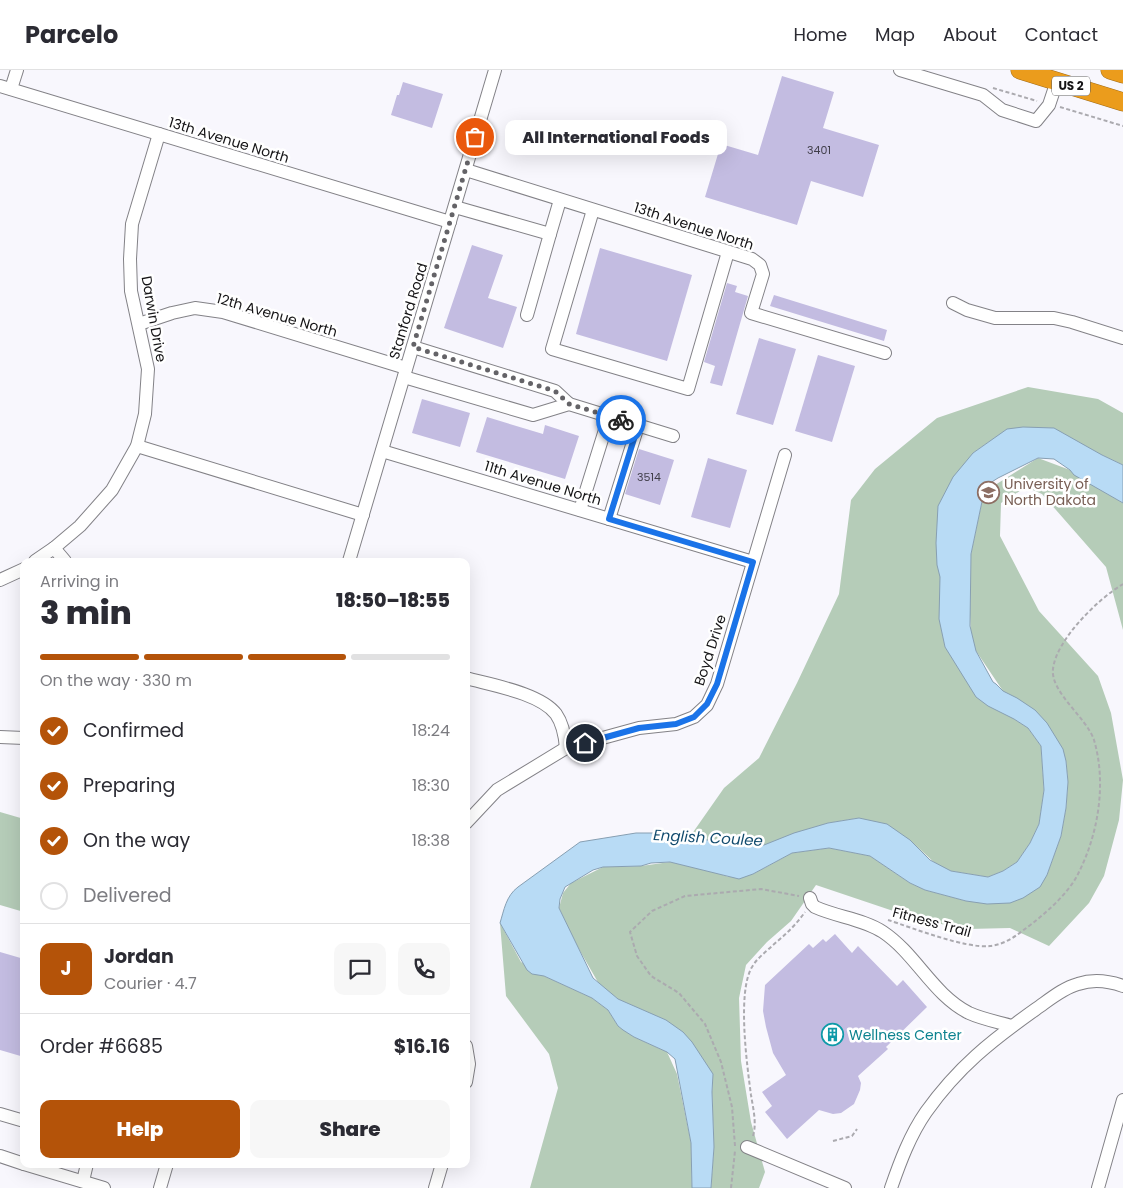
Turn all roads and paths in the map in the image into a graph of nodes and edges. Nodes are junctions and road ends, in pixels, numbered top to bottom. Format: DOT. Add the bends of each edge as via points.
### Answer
graph roads {
  1 [pos="17,70"];
  2 [pos="495,70"];
  3 [pos="900,70"];
  4 [pos="1020,70"];
  5 [pos="1110,70"];
  6 [pos="1123,74"];
  7 [pos="1058,76"];
  8 [pos="6,87"];
  9 [pos="992,87"];
  10 [pos="1123,102"];
  11 [pos="1049,105"];
  12 [pos="1123,126"];
  13 [pos="159,134"];
  14 [pos="466,170"];
  15 [pos="560,200"];
  16 [pos="454,207"];
  17 [pos="593,210"];
  18 [pos="450,222"];
  19 [pos="550,234"];
  20 [pos="728,252"];
  21 [pos="953,303"];
  22 [pos="527,315"];
  23 [pos="139,324"];
  24 [pos="1123,338"];
  25 [pos="413,347"];
  26 [pos="885,353"];
  27 [pos="405,373"];
  28 [pos="569,404"];
  29 [pos="609,417"];
  30 [pos="638,426"];
  31 [pos="673,436"];
  32 [pos="137,446"];
  33 [pos="382,451"];
  34 [pos="785,455"];
  35 [pos="580,510"];
  36 [pos="363,514"];
  37 [pos="609,519"];
  38 [pos="54,548"];
  39 [pos="39,558"];
  40 [pos="62,558"];
  41 [pos="350,558"];
  42 [pos="753,562"];
  43 [pos="20,571"];
  44 [pos="0,580"];
  45 [pos="1123,584"];
  46 [pos="470,679"];
  47 [pos="0,737"];
  48 [pos="20,738"];
  49 [pos="566,748"];
  50 [pos="470,819"];
  51 [pos="810,898"];
  52 [pos="885,920"];
  53 [pos="1123,986"];
  54 [pos="1012,1026"];
  55 [pos="1123,1100"];
  56 [pos="0,1114"];
  57 [pos="20,1120"];
  58 [pos="857,1129"];
  59 [pos="833,1141"];
  60 [pos="747,1147"];
  61 [pos="0,1156"];
  62 [pos="736,1157"];
  63 [pos="20,1163"];
  64 [pos="37,1168"];
  65 [pos="87,1168"];
  66 [pos="167,1168"];
  67 [pos="441,1168"];
  68 [pos="82,1182"];
  69 [pos="104,1188"];
  70 [pos="160,1188"];
  71 [pos="435,1188"];
  72 [pos="731,1188"];
  73 [pos="845,1188"];
  74 [pos="891,1188"];
  75 [pos="1098,1188"];
  1 -- 8 [label="street"];
  2 -- 14 [label="street, Stanford Road"];
  3 -- 11 [label="street" via="983,95 1002,110 1036,121"];
  4 -- 7 [label="highway, US 2"];
  5 -- 6 [label="highway"];
  7 -- 10 [label="highway, US 2"];
  7 -- 11 [label="street"];
  8 -- 13 [label="street, 13th Avenue North"];
  9 -- 11 [label="path"];
  11 -- 12 [label="path"];
  13 -- 18 [label="street, 13th Avenue North"];
  13 -- 23 [label="street, Darwin Drive" via="132,224 131,291"];
  14 -- 15 [label="street, 13th Avenue North"];
  14 -- 16 [label="street, Stanford Road"];
  15 -- 17 [label="street, 13th Avenue North"];
  15 -- 19 [label="street"];
  16 -- 18 [label="street, Stanford Road"];
  16 -- 19 [label="street"];
  17 -- 20 [label="street, 13th Avenue North"];
  17 -- 20 [label="street" via="552,349 688,389"];
  18 -- 25 [label="street, Stanford Road"];
  19 -- 22 [label="street"];
  20 -- 26 [label="street, 13th Avenue North" via="752,259 760,265 763,274 751,314"];
  21 -- 24 [label="street" via="995,318 1047,318"];
  23 -- 27 [label="street, 12th Avenue North" via="195,308 223,312"];
  23 -- 32 [label="street, Darwin Drive" via="148,369 145,414"];
  25 -- 27 [label="street, Stanford Road"];
  25 -- 28 [label="street" via="555,391"];
  27 -- 28 [label="street, 12th Avenue North" via="533,415"];
  27 -- 33 [label="street, Stanford Road"];
  28 -- 29 [label="street"];
  29 -- 30 [label="street"];
  29 -- 35 [label="street"];
  30 -- 31 [label="street"];
  30 -- 37 [label="street"];
  32 -- 36 [label="street"];
  32 -- 38 [label="street, Darwin Drive" via="112,490 80,526"];
  33 -- 35 [label="street, 11th Avenue North"];
  33 -- 36 [label="street, Stanford Road"];
  34 -- 42 [label="street, Boyd Drive"];
  35 -- 37 [label="street, 11th Avenue North"];
  36 -- 41 [label="street, Stanford Road"];
  37 -- 42 [label="street, 11th Avenue North"];
  38 -- 39 [label="street, Darwin Drive"];
  38 -- 40 [label="street"];
  42 -- 49 [label="street, Boyd Drive" via="717,684 707,704 694,717 676,724 639,728"];
  43 -- 44 [label="street"];
  45 -- 52 [label="path, Fitness Trail" via="1094,607 1066,637 1055,657 1052,671 1056,684 1093,739 1099,768 1098,811 1089,848 1076,877 1054,904 1002,944 988,946 957,942"];
  46 -- 49 [label="street" via="540,702 556,714 564,729"];
  47 -- 48 [label="street"];
  49 -- 50 [label="street, Boyd Drive" via="497,790"];
  51 -- 54 [label="street" via="812,904 821,910 871,925 883,932 944,996 969,1013"];
  51 -- 60 [label="path" via="797,924 759,957 747,979 744,1007 755,1126"];
  51 -- 62 [label="path" via="761,889 685,896 652,911 630,932 637,956 651,976 679,993 705,1024 721,1062 732,1108"];
  53 -- 54 [label="street" via="1105,981 1077,984"];
  54 -- 74 [label="street" via="957,1073 925,1113"];
  55 -- 75 [label="street"];
  56 -- 57 [label="street"];
  58 -- 59 [label="path" via="852,1136"];
  60 -- 62 [label="path"];
  60 -- 73 [label="street"];
  61 -- 63 [label="street"];
  62 -- 72 [label="path"];
  64 -- 68 [label="street"];
  65 -- 68 [label="street"];
  66 -- 70 [label="street"];
  67 -- 71 [label="street"];
  68 -- 69 [label="street"];
}
